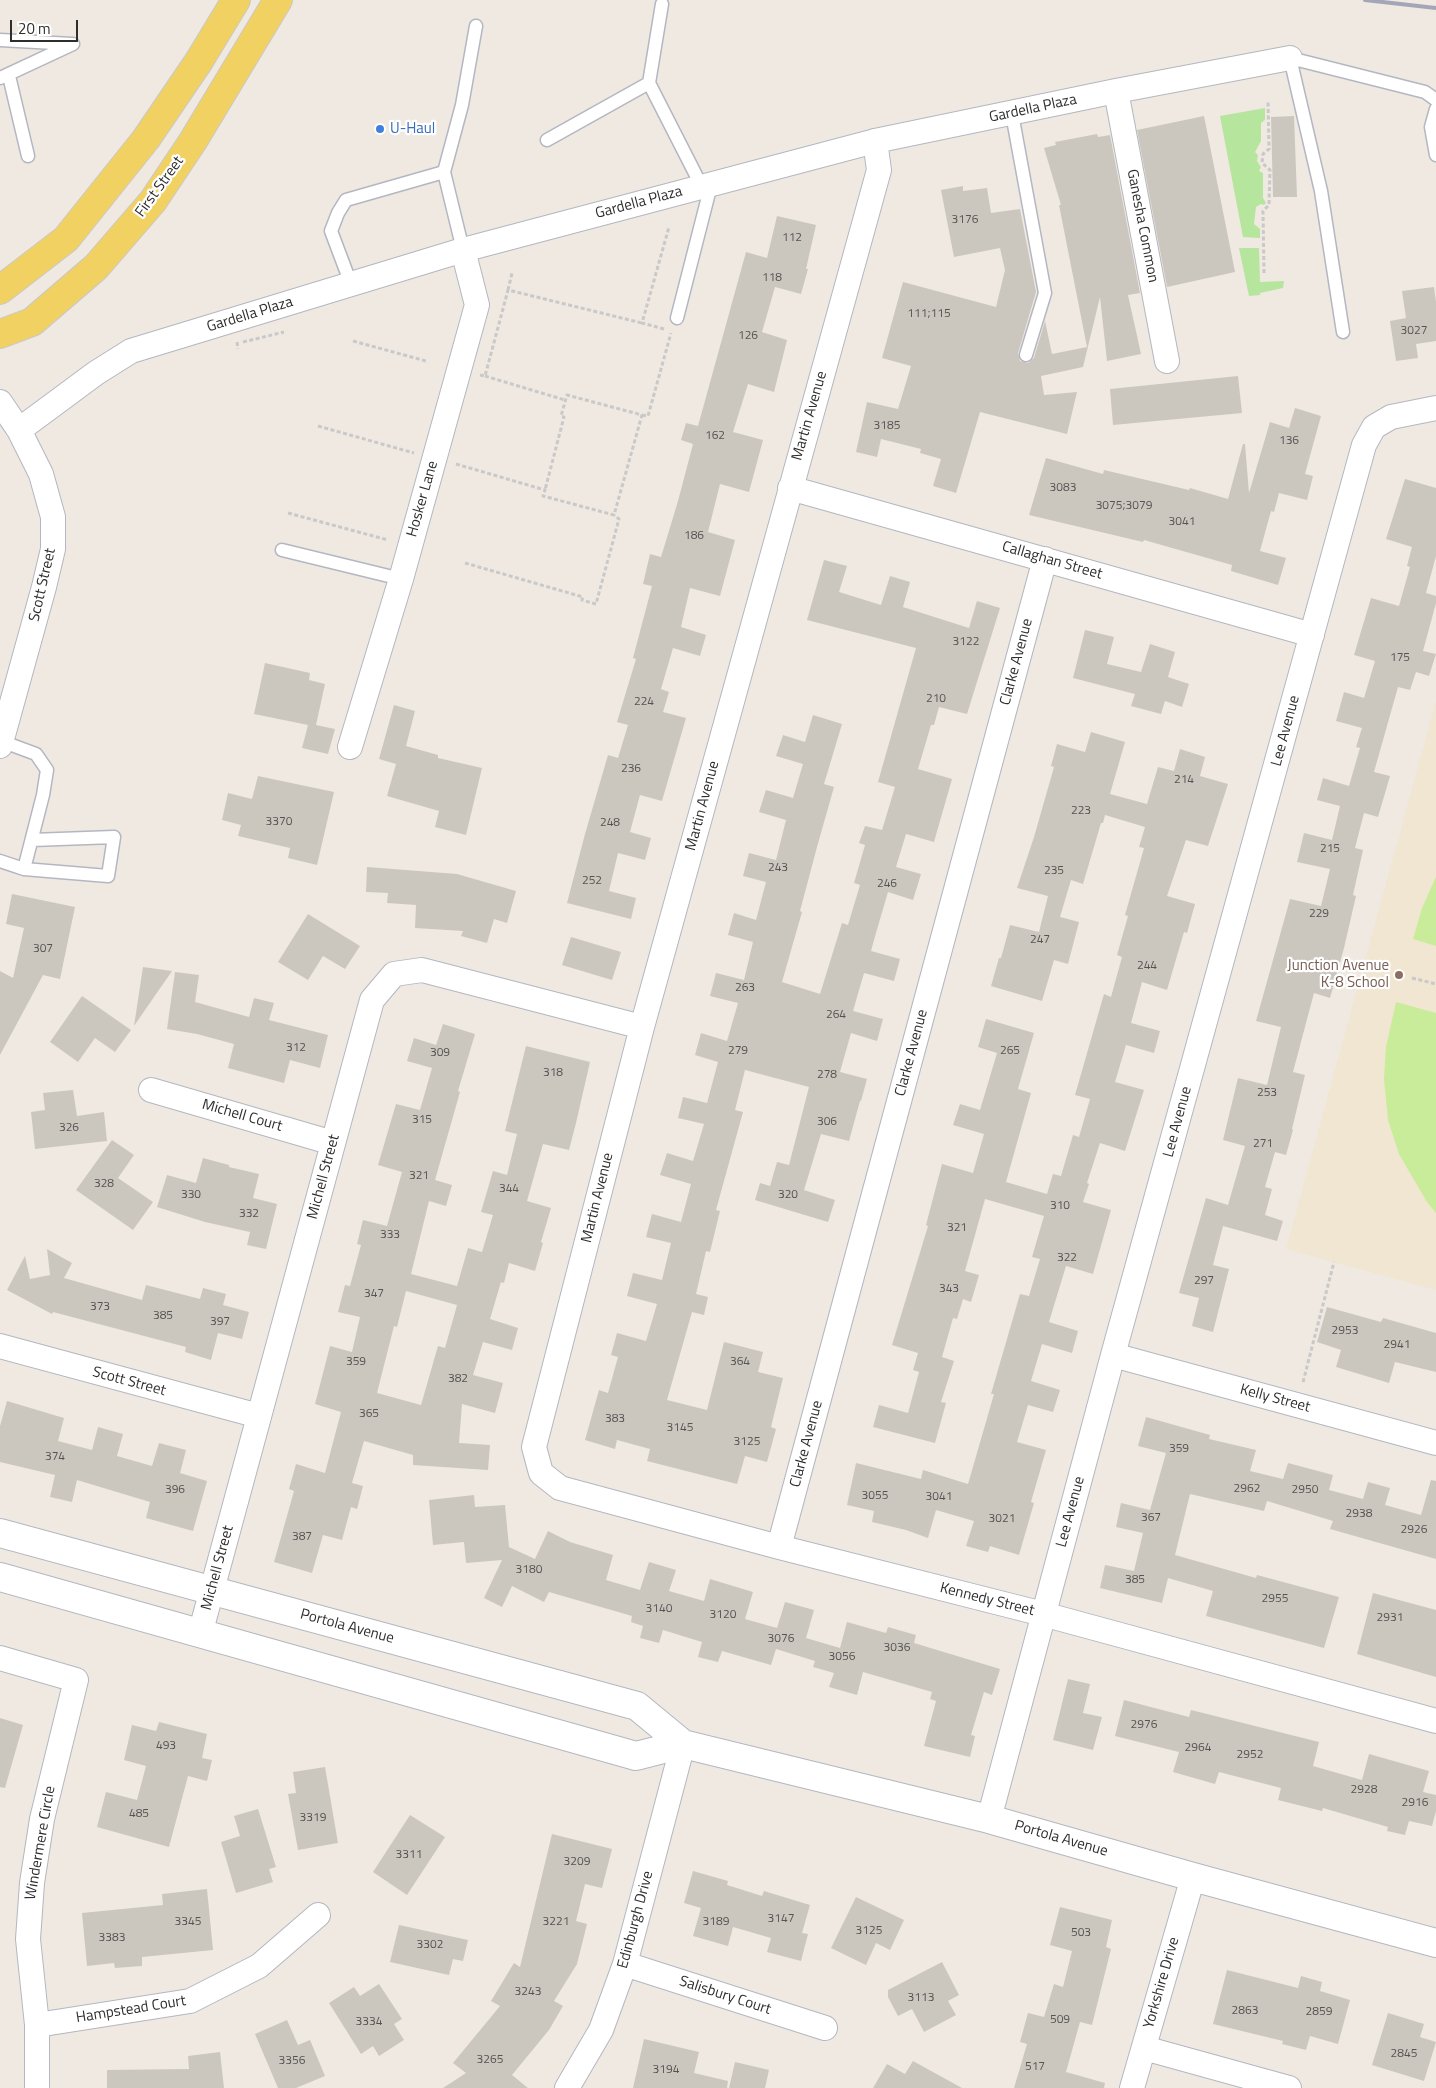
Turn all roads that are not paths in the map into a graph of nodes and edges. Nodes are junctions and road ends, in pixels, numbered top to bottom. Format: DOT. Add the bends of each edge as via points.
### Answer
graph roads {
  1 [pos="236,0"];
  2 [pos="278,0"];
  3 [pos="662,4"];
  4 [pos="476,26"];
  5 [pos="0,40"];
  6 [pos="1290,58"];
  7 [pos="5,77"];
  8 [pos="649,83"];
  9 [pos="1116,91"];
  10 [pos="1436,100"];
  11 [pos="1436,109"];
  12 [pos="1012,114"];
  13 [pos="547,140"];
  14 [pos="876,141"];
  15 [pos="1436,155"];
  16 [pos="28,156"];
  17 [pos="444,172"];
  18 [pos="707,186"];
  19 [pos="463,250"];
  20 [pos="351,284"];
  21 [pos="0,290"];
  22 [pos="677,318"];
  23 [pos="1343,332"];
  24 [pos="0,334"];
  25 [pos="1026,355"];
  26 [pos="1167,361"];
  27 [pos="0,402"];
  28 [pos="1436,408"];
  29 [pos="19,430"];
  30 [pos="790,488"];
  31 [pos="282,550"];
  32 [pos="1045,559"];
  33 [pos="401,579"];
  34 [pos="1312,635"];
  35 [pos="1,744"];
  36 [pos="350,747"];
  37 [pos="32,840"];
  38 [pos="0,862"];
  39 [pos="24,869"];
  40 [pos="642,1027"];
  41 [pos="151,1090"];
  42 [pos="333,1143"];
  43 [pos="0,1346"];
  44 [pos="1113,1355"];
  45 [pos="259,1416"];
  46 [pos="1436,1443"];
  47 [pos="541,1473"];
  48 [pos="0,1533"];
  49 [pos="779,1547"];
  50 [pos="0,1577"];
  51 [pos="211,1590"];
  52 [pos="1043,1614"];
  53 [pos="200,1634"];
  54 [pos="0,1658"];
  55 [pos="1436,1721"];
  56 [pos="683,1744"];
  57 [pos="989,1819"];
  58 [pos="1193,1878"];
  59 [pos="318,1915"];
  60 [pos="1436,1944"];
  61 [pos="625,1964"];
  62 [pos="37,2025"];
  63 [pos="825,2028"];
  64 [pos="1144,2048"];
  65 [pos="38,2088"];
  66 [pos="567,2088"];
  67 [pos="1132,2088"];
  68 [pos="1289,2088"];
  1 -- 21 [label="main road" via="146,139 66,239"];
  2 -- 24 [label="main road, First Street" via="153,201 96,267 32,322"];
  3 -- 8 [label="lane"];
  4 -- 17 [label="lane" via="462,105"];
  5 -- 7 [label="lane" via="73,44"];
  6 -- 9 [label="street, Gardella Plaza"];
  6 -- 10 [label="lane" via="1426,92"];
  6 -- 23 [label="lane" via="1320,191"];
  7 -- 16 [label="lane"];
  8 -- 13 [label="lane"];
  8 -- 18 [label="lane"];
  9 -- 12 [label="street, Gardella Plaza"];
  9 -- 26 [label="street, Ganesha Common"];
  11 -- 15 [label="lane" via="1431,127"];
  12 -- 14 [label="street, Gardella Plaza"];
  12 -- 25 [label="lane" via="1045,293"];
  14 -- 18 [label="street, Gardella Plaza"];
  14 -- 30 [label="street, Martin Avenue" via="879,170"];
  17 -- 19 [label="lane"];
  17 -- 20 [label="lane" via="346,200 331,232"];
  18 -- 19 [label="street, Gardella Plaza"];
  18 -- 22 [label="lane"];
  19 -- 20 [label="street, Gardella Plaza"];
  19 -- 33 [label="street, Hosker Lane" via="477,305"];
  20 -- 29 [label="street, Gardella Plaza" via="131,351"];
  27 -- 29 [label="street, Scott Street"];
  28 -- 34 [label="street, Lee Avenue" via="1391,417 1374,427 1364,445"];
  29 -- 35 [label="street, Scott Street" via="41,474 53,517 53,549"];
  30 -- 32 [label="street, Callaghan Street"];
  30 -- 40 [label="street, Martin Avenue"];
  31 -- 33 [label="lane"];
  32 -- 34 [label="street, Callaghan Street"];
  32 -- 49 [label="street, Clarke Avenue"];
  33 -- 36 [label="street, Hosker Lane"];
  34 -- 44 [label="street, Lee Avenue"];
  35 -- 37 [label="lane" via="36,754 47,770"];
  37 -- 39 [label="lane"];
  37 -- 39 [label="lane" via="114,837 108,876"];
  38 -- 39 [label="lane"];
  40 -- 42 [label="street, Michell Street" via="422,970 394,974 372,1000"];
  40 -- 47 [label="street, Martin Avenue" via="534,1447"];
  41 -- 42 [label="street, Michell Court"];
  42 -- 45 [label="street, Michell Street"];
  43 -- 45 [label="street, Scott Street"];
  44 -- 46 [label="street, Kelly Street"];
  44 -- 52 [label="street, Lee Avenue"];
  45 -- 51 [label="street, Michell Street"];
  47 -- 49 [label="street, Kennedy Street" via="560,1488"];
  48 -- 51 [label="main road, Portola Avenue"];
  49 -- 52 [label="street, Kennedy Street"];
  50 -- 53 [label="main road, Portola Avenue"];
  51 -- 53 [label="street, Michell Street"];
  51 -- 56 [label="main road, Portola Avenue" via="637,1706"];
  52 -- 55 [label="street, Kennedy Street"];
  52 -- 57 [label="street, Lee Avenue"];
  53 -- 56 [label="main road, Portola Avenue" via="636,1756"];
  54 -- 62 [label="street, Windermere Circle" via="76,1680 42,1819 32,1883 28,1939"];
  56 -- 57 [label="main road, Portola Avenue"];
  56 -- 61 [label="street, Edinburgh Drive"];
  57 -- 58 [label="main road, Portola Avenue"];
  58 -- 60 [label="main road, Portola Avenue"];
  58 -- 64 [label="street, Yorkshire Drive"];
  59 -- 62 [label="street, Hampstead Court" via="259,1966 190,2001"];
  61 -- 63 [label="street, Salisbury Court"];
  61 -- 66 [label="street, Edinburgh Drive" via="600,2030"];
  62 -- 65 [label="street, Windermere Circle"];
  64 -- 67 [label="street, Yorkshire Drive"];
  64 -- 68 [label="street"];
}
